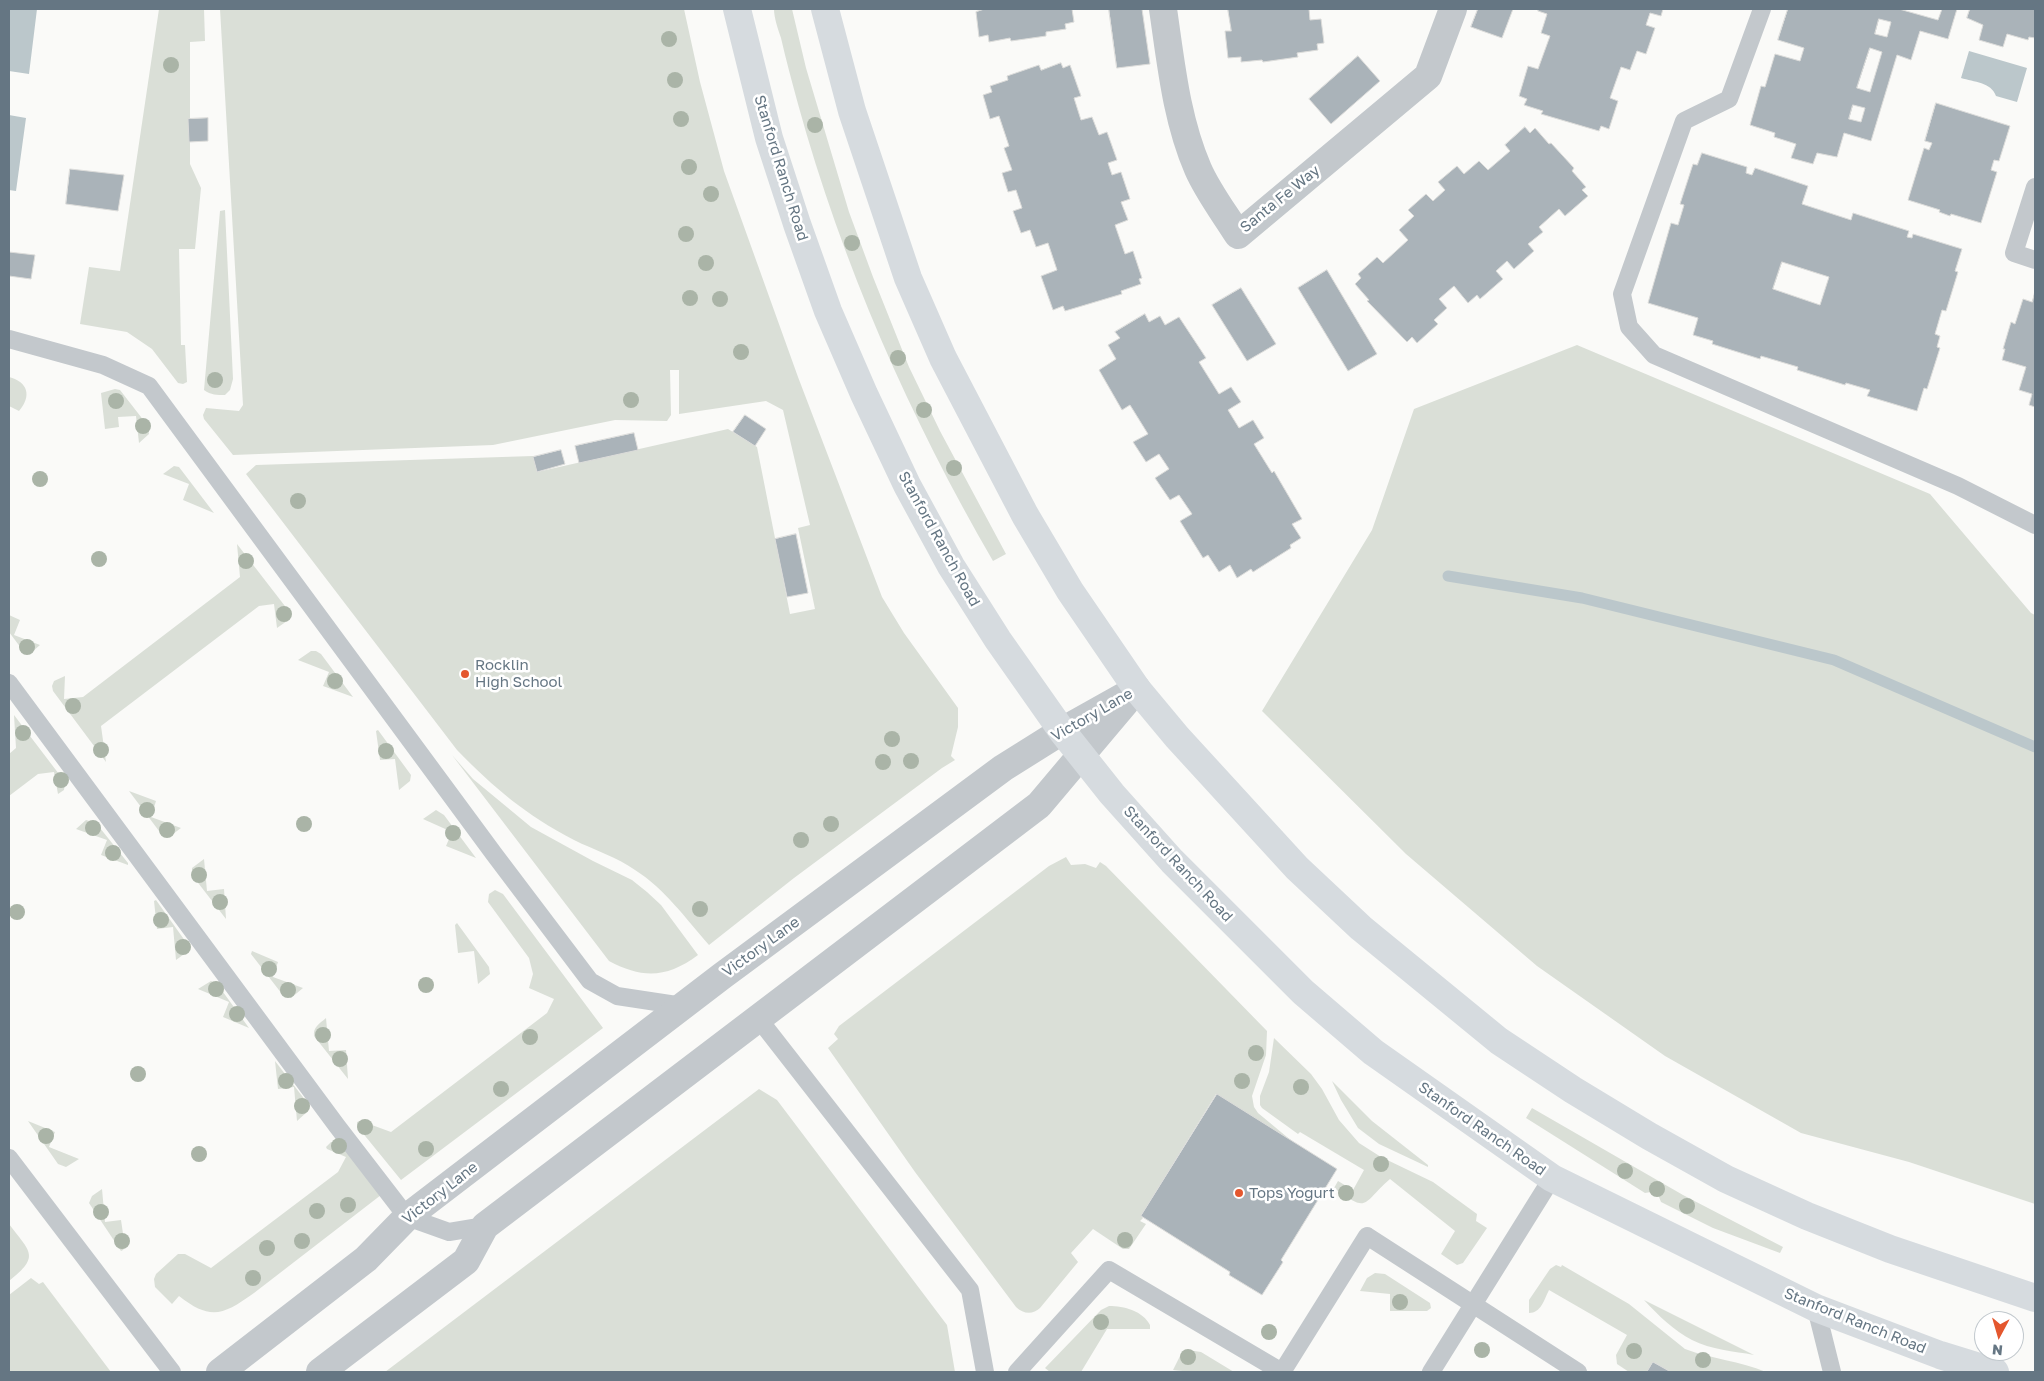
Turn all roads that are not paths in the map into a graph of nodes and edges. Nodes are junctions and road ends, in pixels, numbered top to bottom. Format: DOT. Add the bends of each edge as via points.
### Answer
graph roads {
  1 [pos="737,9"];
  2 [pos="825,9"];
  3 [pos="1163,9"];
  4 [pos="1453,9"];
  5 [pos="1762,9"];
  6 [pos="2035,187"];
  7 [pos="2035,260"];
  8 [pos="9,339"];
  9 [pos="2035,525"];
  10 [pos="9,683"];
  11 [pos="1137,689"];
  12 [pos="1062,731"];
  13 [pos="1080,755"];
  14 [pos="683,1006"];
  15 [pos="758,1018"];
  16 [pos="9,1158"];
  17 [pos="1552,1178"];
  18 [pos="407,1217"];
  19 [pos="485,1226"];
  20 [pos="2035,1298"];
  21 [pos="1474,1304"];
  22 [pos="1816,1308"];
  23 [pos="172,1372"];
  24 [pos="220,1372"];
  25 [pos="320,1372"];
  26 [pos="985,1372"];
  27 [pos="1017,1372"];
  28 [pos="1431,1372"];
  29 [pos="1578,1372"];
  30 [pos="1832,1372"];
  31 [pos="1996,1372"];
  1 -- 12 [label="main road, Stanford Ranch Road" via="770,138 797,224 828,311 864,394 907,485 951,566"];
  2 -- 11 [label="main road" via="852,111 879,193 908,278 943,358 1025,516 1070,592"];
  3 -- 4 [label="street, Santa Fe Way" via="1184,133 1199,171 1238,235 1428,76"];
  5 -- 9 [label="lane" via="1729,99 1684,121 1622,294 1629,327 1654,355 1958,486"];
  6 -- 7 [label="lane" via="2014,253"];
  8 -- 14 [label="lane" via="103,365 149,386 590,981 617,996"];
  10 -- 18 [label="lane"];
  11 -- 12 [label="street, Victory Lane"];
  11 -- 13 [label="street, Victory Lane"];
  11 -- 20 [label="main road" via="1297,868 1361,928 1499,1041 1572,1090 1726,1179 1890,1250"];
  12 -- 13 [label="main road, Stanford Ranch Road"];
  12 -- 14 [label="street, Victory Lane" via="1003,768"];
  13 -- 15 [label="street, Victory Lane" via="1039,804"];
  13 -- 17 [label="main road, Stanford Ranch Road" via="1172,861 1303,992 1373,1052"];
  14 -- 18 [label="street, Victory Lane"];
  15 -- 19 [label="street, Victory Lane"];
  15 -- 26 [label="lane" via="970,1290"];
  16 -- 23 [label="lane"];
  17 -- 21 [label="lane"];
  17 -- 22 [label="main road, Stanford Ranch Road"];
  18 -- 19 [label="lane" via="449,1232"];
  18 -- 24 [label="street, Victory Lane" via="366,1259"];
  19 -- 25 [label="street, Victory Lane" via="466,1261"];
  21 -- 27 [label="lane" via="1367,1236 1282,1372 1109,1270"];
  21 -- 28 [label="lane"];
  21 -- 29 [label="lane"];
  22 -- 30 [label="lane"];
  22 -- 31 [label="main road, Stanford Ranch Road" via="1940,1355"];
}
